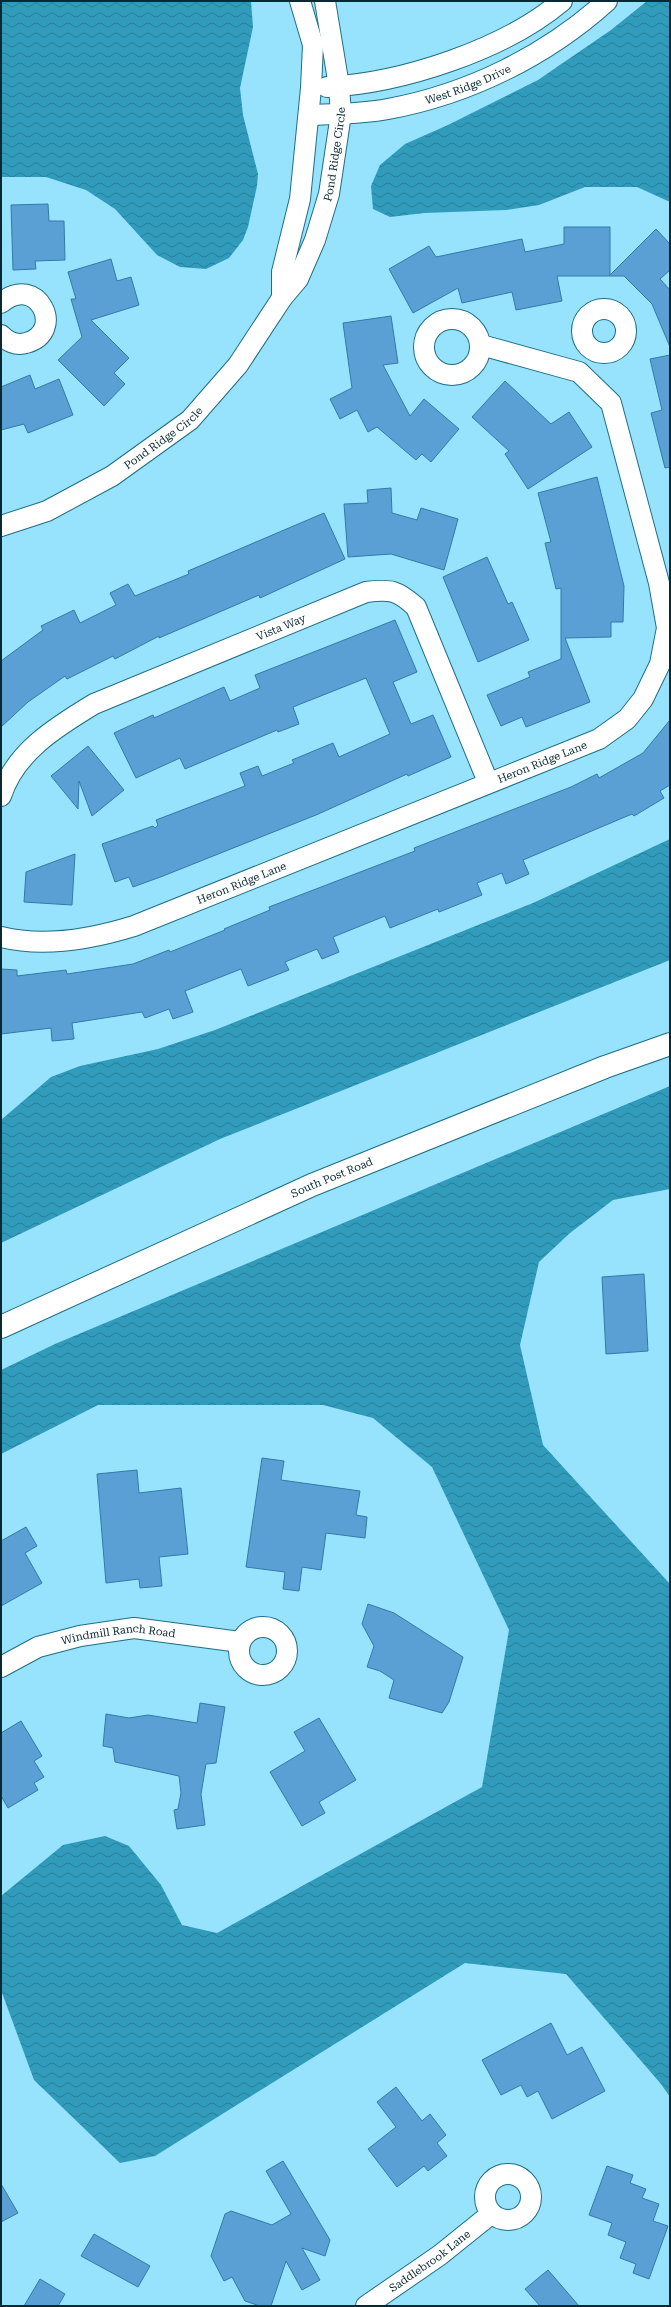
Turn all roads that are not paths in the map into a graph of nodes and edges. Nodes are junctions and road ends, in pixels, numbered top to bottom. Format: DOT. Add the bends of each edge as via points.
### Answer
graph roads {
  1 [pos="300,1"];
  2 [pos="324,1"];
  3 [pos="562,1"];
  4 [pos="607,1"];
  5 [pos="339,86"];
  6 [pos="312,88"];
  7 [pos="341,114"];
  8 [pos="309,115"];
  9 [pos="282,298"];
  10 [pos="1,303"];
  11 [pos="1,334"];
  12 [pos="480,345"];
  13 [pos="594,350"];
  14 [pos="580,372"];
  15 [pos="1,526"];
  16 [pos="488,782"];
  17 [pos="1,796"];
  18 [pos="1,937"];
  19 [pos="670,1044"];
  20 [pos="1,1327"];
  21 [pos="240,1642"];
  22 [pos="1,1667"];
  23 [pos="491,2214"];
  24 [pos="366,2306"];
  1 -- 6 [label="street" via="313,45"];
  2 -- 5 [label="street, Pond Ridge Circle"];
  3 -- 5 [label="street" via="501,41 404,76"];
  4 -- 7 [label="street, West Ridge Drive" via="582,23 524,61 480,81 426,101 387,109"];
  5 -- 6 [label="street"];
  5 -- 7 [label="street, Pond Ridge Circle"];
  6 -- 8 [label="street"];
  7 -- 8 [label="street, West Ridge Drive"];
  7 -- 9 [label="street, Pond Ridge Circle" via="328,194 315,240 298,279"];
  8 -- 9 [label="street" via="300,199 282,272"];
  9 -- 15 [label="street, Pond Ridge Circle" via="238,365 190,420 112,476 47,511"];
  10 -- 11 [label="street" via="13,295 28,295 43,307 46,316 45,326 33,341 14,344"];
  12 -- 14 [label="street, Heron Ridge Lane"];
  13 -- 14 [label="street"];
  14 -- 16 [label="street, Heron Ridge Lane" via="611,403 659,583 667,628 660,664 643,699 627,719 599,739"];
  16 -- 17 [label="street, Vista Way" via="416,607 401,594 386,590 366,592 94,704 58,725 28,751 5,783"];
  16 -- 18 [label="street, Heron Ridge Lane" via="134,926 102,936 66,942"];
  19 -- 20 [label="street, South Post Road" via="605,1067 312,1185"];
  21 -- 22 [label="street, Windmill Ranch Road" via="134,1628 80,1636 38,1647"];
  23 -- 24 [label="street, Saddlebrook Lane" via="440,2255"];
}
